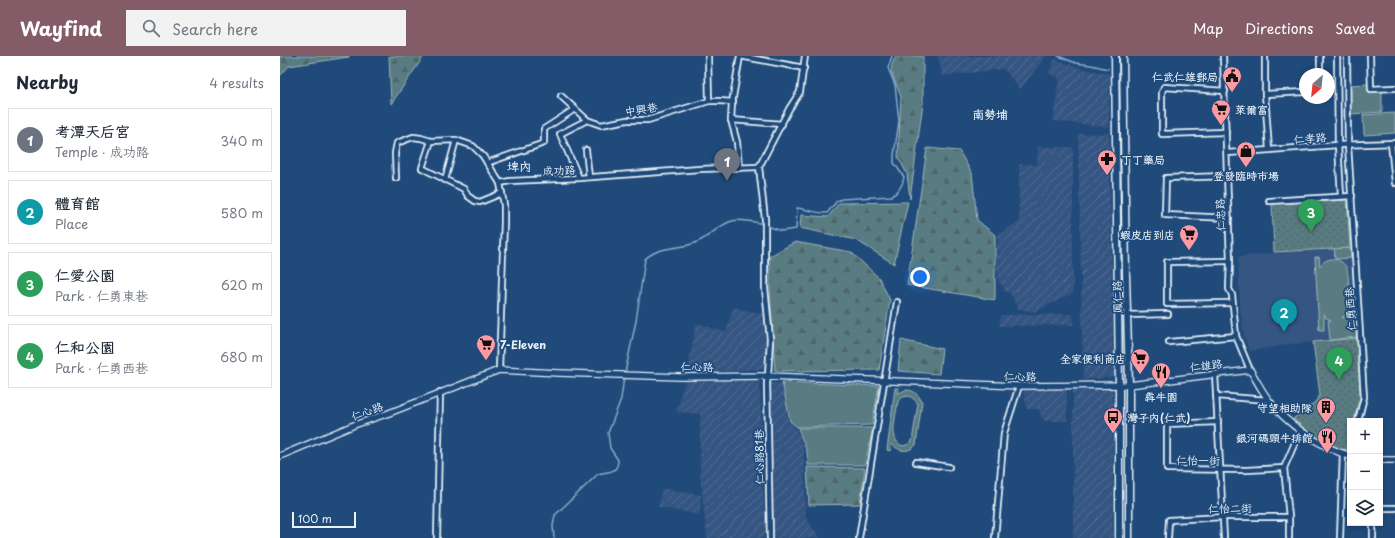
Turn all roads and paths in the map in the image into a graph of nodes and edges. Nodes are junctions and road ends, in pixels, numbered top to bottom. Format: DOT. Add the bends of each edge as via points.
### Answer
graph roads {
  1 [pos="708,56"];
  2 [pos="740,56"];
  3 [pos="805,56"];
  4 [pos="1115,56"];
  5 [pos="1124,56"];
  6 [pos="1223,56"];
  7 [pos="1265,56"];
  8 [pos="1320,56"];
  9 [pos="1337,56"];
  10 [pos="1348,56"];
  11 [pos="1370,56"];
  12 [pos="757,57"];
  13 [pos="804,68"];
  14 [pos="1320,68"];
  15 [pos="1395,88"];
  16 [pos="1225,91"];
  17 [pos="1299,92"];
  18 [pos="1265,94"];
  19 [pos="561,96"];
  20 [pos="709,102"];
  21 [pos="733,102"];
  22 [pos="575,109"];
  23 [pos="588,120"];
  24 [pos="731,120"];
  25 [pos="782,124"];
  26 [pos="1226,132"];
  27 [pos="456,140"];
  28 [pos="431,141"];
  29 [pos="1393,143"];
  30 [pos="1338,145"];
  31 [pos="1348,145"];
  32 [pos="586,150"];
  33 [pos="1269,150"];
  34 [pos="1227,153"];
  35 [pos="487,163"];
  36 [pos="739,167"];
  37 [pos="759,167"];
  38 [pos="1227,176"];
  39 [pos="589,177"];
  40 [pos="396,178"];
  41 [pos="578,178"];
  42 [pos="445,180"];
  43 [pos="500,183"];
  44 [pos="1395,183"];
  45 [pos="502,193"];
  46 [pos="1341,196"];
  47 [pos="1352,196"];
  48 [pos="1269,201"];
  49 [pos="1229,218"];
  50 [pos="1230,262"];
  51 [pos="897,302"];
  52 [pos="1232,303"];
  53 [pos="1168,314"];
  54 [pos="1127,315"];
  55 [pos="1236,336"];
  56 [pos="1169,342"];
  57 [pos="499,370"];
  58 [pos="1250,370"];
  59 [pos="1215,374"];
  60 [pos="768,376"];
  61 [pos="884,381"];
  62 [pos="1129,384"];
  63 [pos="1119,385"];
  64 [pos="1019,386"];
  65 [pos="440,392"];
  66 [pos="1216,396"];
  67 [pos="1268,400"];
  68 [pos="1359,418"];
  69 [pos="1218,422"];
  70 [pos="1300,431"];
  71 [pos="1347,454"];
  72 [pos="280,456"];
  73 [pos="1383,460"];
  74 [pos="1395,460"];
  75 [pos="916,462"];
  76 [pos="1347,464"];
  77 [pos="949,467"];
  78 [pos="1284,468"];
  79 [pos="1221,470"];
  80 [pos="1383,508"];
  81 [pos="1395,508"];
  82 [pos="1223,517"];
  83 [pos="1289,517"];
  84 [pos="1373,526"];
  85 [pos="437,538"];
  86 [pos="770,538"];
  87 [pos="859,538"];
  88 [pos="995,538"];
  89 [pos="1119,538"];
  90 [pos="1129,538"];
  91 [pos="1168,538"];
  92 [pos="1224,538"];
  93 [pos="1289,538"];
  94 [pos="1340,538"];
  95 [pos="1373,538"];
  1 -- 20 [label="street"];
  2 -- 12 [label="street"];
  2 -- 21 [label="street"];
  3 -- 13 [label="street"];
  4 -- 63 [label="main road, 鳳仁路"];
  5 -- 54 [label="main road, 鳳仁路"];
  6 -- 16 [label="street, 仁忠路"];
  7 -- 18 [label="street"];
  8 -- 14 [label="street"];
  9 -- 30 [label="street"];
  10 -- 31 [label="street, 仁勇西巷"];
  11 -- 15 [label="street" via="1372,89"];
  12 -- 13 [label="street"];
  13 -- 25 [label="street" via="800,92"];
  16 -- 26 [label="street, 仁忠路"];
  16 -- 26 [label="street" via="1164,88 1162,134"];
  17 -- 18 [label="street"];
  18 -- 33 [label="street"];
  19 -- 22 [label="street, 中興巷"];
  20 -- 21 [label="street, 中興巷"];
  20 -- 23 [label="street, 中興巷" via="648,120 627,120 601,125"];
  21 -- 24 [label="street"];
  22 -- 23 [label="street, 中興巷"];
  22 -- 35 [label="street" via="544,129 544,143"];
  23 -- 41 [label="street" via="560,134"];
  24 -- 25 [label="street"];
  24 -- 36 [label="street" via="737,142"];
  25 -- 37 [label="street"];
  26 -- 34 [label="street, 仁忠路"];
  27 -- 28 [label="street"];
  27 -- 35 [label="street" via="473,146"];
  27 -- 42 [label="street"];
  28 -- 40 [label="street" via="413,137 397,143 394,153"];
  28 -- 42 [label="street" via="422,168"];
  29 -- 31 [label="street, 仁孝路"];
  29 -- 44 [label="street"];
  30 -- 31 [label="street, 仁孝路"];
  30 -- 33 [label="street, 仁孝路"];
  30 -- 46 [label="street"];
  31 -- 47 [label="street, 仁勇西巷"];
  32 -- 39 [label="street"];
  33 -- 34 [label="street, 仁孝路"];
  34 -- 38 [label="street, 仁忠路"];
  35 -- 43 [label="street"];
  36 -- 37 [label="street, 成功路"];
  36 -- 39 [label="street, 成功路"];
  37 -- 60 [label="street" via="765,220 764,288 770,339"];
  38 -- 49 [label="street, 仁忠路"];
  38 -- 49 [label="street" via="1166,178 1166,215"];
  39 -- 41 [label="street, 成功路"];
  41 -- 43 [label="street, 成功路"];
  42 -- 45 [label="street" via="464,189 475,201 480,202"];
  43 -- 45 [label="street"];
  45 -- 57 [label="street" via="504,222"];
  46 -- 47 [label="street"];
  46 -- 48 [label="street"];
  47 -- 68 [label="street, 仁勇西巷" via="1364,397"];
  49 -- 50 [label="street, 仁忠路"];
  50 -- 52 [label="street, 仁忠路" via="1229,289"];
  50 -- 52 [label="street" via="1167,262 1167,304"];
  51 -- 61 [label="street"];
  52 -- 55 [label="street, 仁忠路"];
  53 -- 54 [label="street"];
  54 -- 62 [label="main road, 鳳仁路"];
  55 -- 56 [label="street"];
  55 -- 58 [label="street, 仁忠路"];
  57 -- 60 [label="street, 仁心路" via="628,375"];
  57 -- 65 [label="street, 仁心路"];
  58 -- 59 [label="street, 仁雄路"];
  58 -- 67 [label="street"];
  59 -- 62 [label="street, 仁雄路"];
  59 -- 66 [label="street"];
  60 -- 61 [label="street, 仁心路"];
  60 -- 86 [label="street, 仁心路81巷"];
  61 -- 64 [label="street, 仁心路"];
  61 -- 87 [label="street"];
  62 -- 63 [label="street, 仁心路"];
  62 -- 90 [label="main road, 鳳仁路"];
  63 -- 64 [label="street, 仁心路"];
  63 -- 89 [label="main road, 鳳仁路"];
  64 -- 88 [label="street" via="1004,433"];
  65 -- 72 [label="street, 仁心路"];
  65 -- 85 [label="street"];
  66 -- 67 [label="street"];
  66 -- 69 [label="street"];
  67 -- 70 [label="street"];
  69 -- 79 [label="street"];
  69 -- 79 [label="street, 仁怡一街" via="1167,424 1167,469"];
  70 -- 71 [label="street"];
  70 -- 78 [label="street"];
  73 -- 74 [label="street"];
  75 -- 77 [label="street"];
  76 -- 94 [label="street"];
  78 -- 79 [label="street, 仁怡一街"];
  78 -- 83 [label="street"];
  79 -- 82 [label="street"];
  80 -- 81 [label="street"];
  82 -- 83 [label="street, 仁怡二街"];
  82 -- 91 [label="street, 仁怡二街" via="1169,520"];
  82 -- 92 [label="street"];
  83 -- 93 [label="street"];
  84 -- 95 [label="street"];
}
